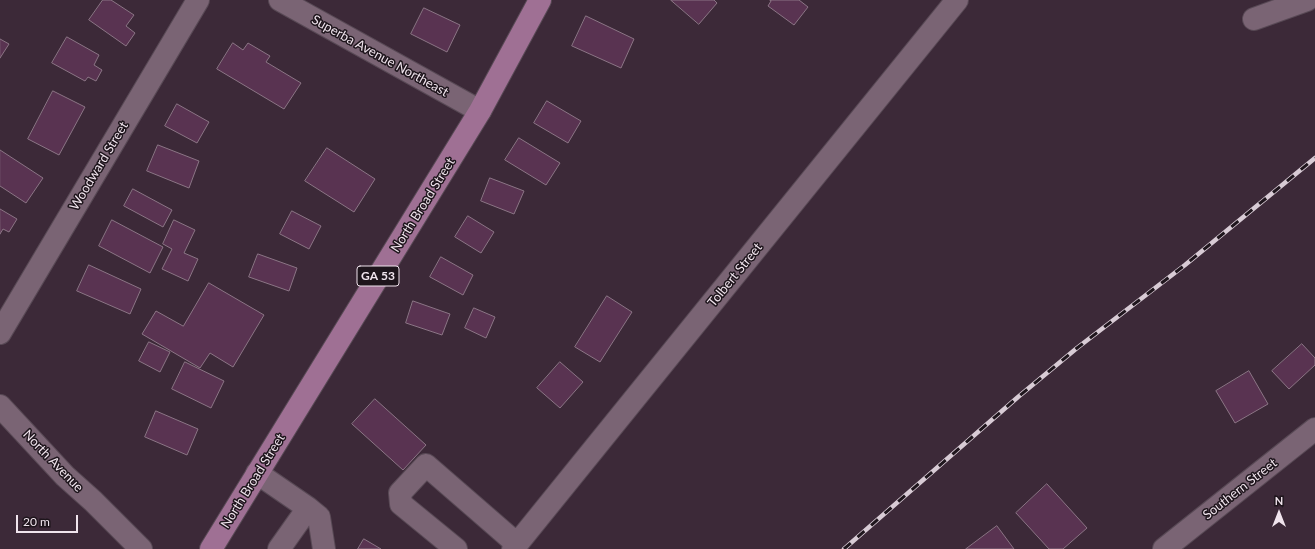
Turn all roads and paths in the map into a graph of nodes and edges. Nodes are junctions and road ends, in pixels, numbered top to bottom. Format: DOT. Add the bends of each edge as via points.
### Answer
graph roads {
  1 [pos="198,0"];
  2 [pos="280,0"];
  3 [pos="540,0"];
  4 [pos="957,0"];
  5 [pos="1307,0"];
  6 [pos="1254,18"];
  7 [pos="480,111"];
  8 [pos="0,333"];
  9 [pos="0,406"];
  10 [pos="1315,429"];
  11 [pos="257,473"];
  12 [pos="308,508"];
  13 [pos="288,544"];
  14 [pos="515,547"];
  15 [pos="141,549"];
  16 [pos="211,549"];
  17 [pos="324,549"];
  18 [pos="456,549"];
  19 [pos="1164,549"];
  1 -- 8 [label="street, Woodward Street"];
  2 -- 7 [label="street, Superba Avenue Northeast"];
  3 -- 7 [label="main road, North Broad Street / GA 53"];
  4 -- 14 [label="street, Tolbert Street"];
  5 -- 6 [label="street"];
  7 -- 11 [label="main road, North Broad Street / GA 53"];
  9 -- 15 [label="street, North Avenue" via="65,476 94,501"];
  10 -- 19 [label="street, Southern Street"];
  11 -- 12 [label="street"];
  11 -- 16 [label="main road, North Broad Street / GA 53"];
  12 -- 13 [label="street"];
  12 -- 17 [label="street" via="319,517"];
  14 -- 18 [label="street" via="426,465 400,493 401,504"];
}
